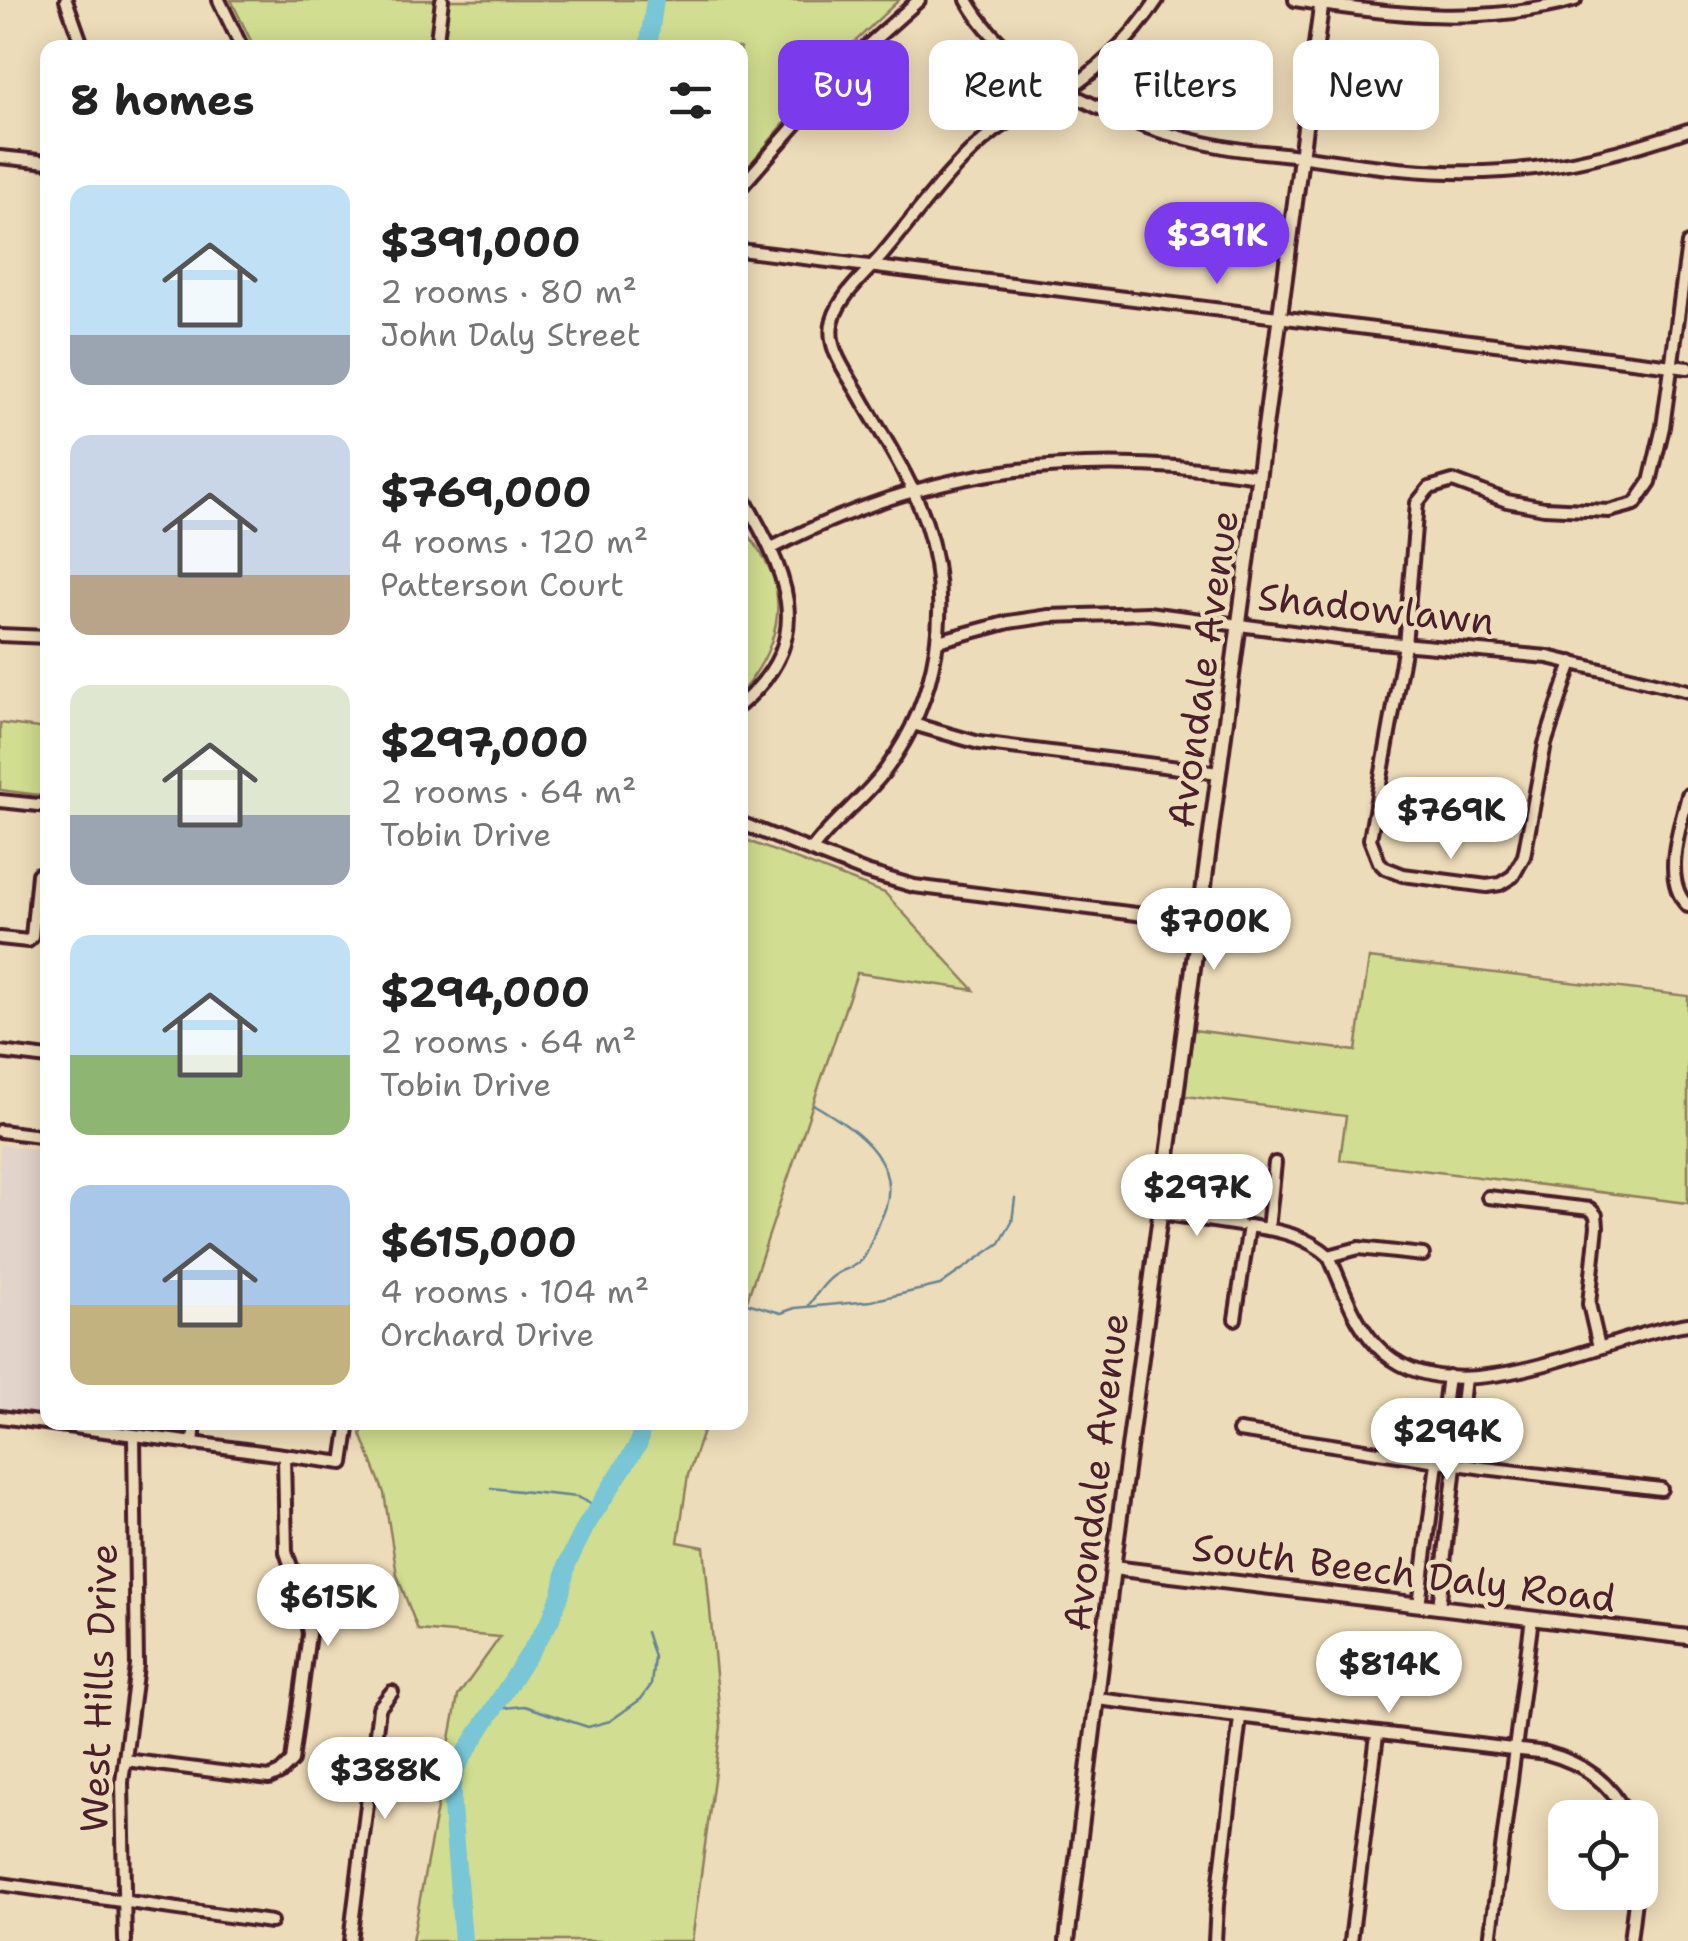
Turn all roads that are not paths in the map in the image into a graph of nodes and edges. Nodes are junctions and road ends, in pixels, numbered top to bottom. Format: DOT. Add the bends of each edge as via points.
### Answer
graph roads {
  1 [pos="66,0"];
  2 [pos="219,0"];
  3 [pos="442,0"];
  4 [pos="919,0"];
  5 [pos="967,0"];
  6 [pos="1157,0"];
  7 [pos="1295,0"];
  8 [pos="1575,0"];
  9 [pos="1322,2"];
  10 [pos="80,40"];
  11 [pos="238,40"];
  12 [pos="437,40"];
  13 [pos="1000,40"];
  14 [pos="1078,82"];
  15 [pos="1078,96"];
  16 [pos="998,130"];
  17 [pos="1688,130"];
  18 [pos="1301,156"];
  19 [pos="0,157"];
  20 [pos="40,161"];
  21 [pos="748,179"];
  22 [pos="1688,244"];
  23 [pos="748,251"];
  24 [pos="874,265"];
  25 [pos="1280,316"];
  26 [pos="1672,366"];
  27 [pos="1688,368"];
  28 [pos="1258,476"];
  29 [pos="912,492"];
  30 [pos="748,506"];
  31 [pos="772,548"];
  32 [pos="1239,626"];
  33 [pos="0,635"];
  34 [pos="40,638"];
  35 [pos="938,641"];
  36 [pos="1405,644"];
  37 [pos="1572,662"];
  38 [pos="1688,691"];
  39 [pos="748,697"];
  40 [pos="913,724"];
  41 [pos="1219,773"];
  42 [pos="1688,795"];
  43 [pos="0,801"];
  44 [pos="40,805"];
  45 [pos="748,826"];
  46 [pos="810,851"];
  47 [pos="40,874"];
  48 [pos="1684,902"];
  49 [pos="1200,922"];
  50 [pos="0,938"];
  51 [pos="0,1052"];
  52 [pos="40,1057"];
  53 [pos="0,1131"];
  54 [pos="40,1136"];
  55 [pos="1275,1163"];
  56 [pos="1488,1197"];
  57 [pos="1160,1213"];
  58 [pos="1240,1225"];
  59 [pos="1268,1229"];
  60 [pos="1423,1255"];
  61 [pos="1329,1256"];
  62 [pos="1235,1319"];
  63 [pos="1688,1324"];
  64 [pos="1599,1346"];
  65 [pos="1448,1376"];
  66 [pos="1465,1378"];
  67 [pos="0,1417"];
  68 [pos="40,1423"];
  69 [pos="87,1430"];
  70 [pos="194,1430"];
  71 [pos="347,1430"];
  72 [pos="1239,1432"];
  73 [pos="134,1437"];
  74 [pos="193,1444"];
  75 [pos="284,1456"];
  76 [pos="1437,1462"];
  77 [pos="1455,1464"];
  78 [pos="1661,1489"];
  79 [pos="1113,1568"];
  80 [pos="1420,1605"];
  81 [pos="1439,1607"];
  82 [pos="1532,1618"];
  83 [pos="1688,1637"];
  84 [pos="392,1692"];
  85 [pos="1097,1698"];
  86 [pos="1240,1718"];
  87 [pos="1377,1734"];
  88 [pos="1514,1749"];
  89 [pos="125,1760"];
  90 [pos="1618,1800"];
  91 [pos="0,1884"];
  92 [pos="124,1901"];
  93 [pos="1634,1910"];
  94 [pos="271,1922"];
  95 [pos="125,1941"];
  96 [pos="350,1941"];
  97 [pos="1068,1941"];
  98 [pos="1216,1941"];
  99 [pos="1352,1941"];
  100 [pos="1490,1941"];
  101 [pos="1630,1941"];
  1 -- 10 [label="street"];
  2 -- 11 [label="street"];
  3 -- 12 [label="street"];
  4 -- 21 [label="street" via="855,57"];
  5 -- 13 [label="street"];
  6 -- 14 [label="street" via="1114,55"];
  7 -- 9 [label="street"];
  8 -- 9 [label="street" via="1450,16"];
  9 -- 18 [label="street, Avondale Avenue"];
  15 -- 18 [label="street" via="1197,141"];
  16 -- 24 [label="street"];
  17 -- 18 [label="street" via="1598,157 1501,171 1424,171"];
  18 -- 25 [label="street, Avondale Avenue"];
  19 -- 20 [label="street"];
  22 -- 26 [label="street"];
  23 -- 24 [label="street"];
  24 -- 25 [label="street"];
  24 -- 29 [label="street" via="837,310 832,340"];
  25 -- 26 [label="street"];
  25 -- 28 [label="street, Avondale Avenue"];
  26 -- 27 [label="street"];
  26 -- 36 [label="street" via="1650,482 1631,506 1609,512 1544,508 1454,481 1424,492 1414,517"];
  28 -- 29 [label="street" via="1080,463 998,472"];
  28 -- 32 [label="street, Avondale Avenue"];
  29 -- 31 [label="street" via="838,516"];
  29 -- 35 [label="street" via="936,563"];
  30 -- 31 [label="street"];
  31 -- 39 [label="street" via="785,584 787,629 768,676"];
  32 -- 35 [label="street, Shadowlawn" via="1148,613 1082,613 1009,622"];
  32 -- 36 [label="street, Shadowlawn"];
  32 -- 41 [label="street, Avondale Avenue"];
  33 -- 34 [label="street"];
  35 -- 40 [label="street"];
  36 -- 37 [label="street, Shadowlawn"];
  36 -- 37 [label="street" via="1372,848 1385,868 1403,876 1487,886 1506,881 1521,864 1545,744"];
  37 -- 38 [label="street, Shadowlawn"];
  40 -- 41 [label="street" via="979,743"];
  40 -- 46 [label="street" via="876,783"];
  41 -- 49 [label="street, Avondale Avenue"];
  42 -- 48 [label="street" via="1674,868"];
  43 -- 44 [label="street"];
  45 -- 46 [label="street"];
  46 -- 49 [label="street" via="936,890"];
  47 -- 50 [label="street" via="32,937"];
  49 -- 57 [label="street, Avondale Avenue"];
  51 -- 52 [label="street"];
  53 -- 54 [label="street"];
  55 -- 59 [label="street"];
  56 -- 64 [label="street" via="1596,1215 1589,1304"];
  57 -- 58 [label="street"];
  57 -- 79 [label="street, Avondale Avenue"];
  59 -- 61 [label="street" via="1306,1240"];
  59 -- 62 [label="street" via="1249,1226"];
  60 -- 61 [label="street" via="1359,1248"];
  61 -- 65 [label="street" via="1361,1327 1382,1352"];
  63 -- 64 [label="street"];
  64 -- 66 [label="street" via="1522,1372"];
  65 -- 66 [label="street"];
  65 -- 76 [label="street"];
  66 -- 77 [label="street"];
  67 -- 68 [label="street"];
  69 -- 73 [label="street"];
  70 -- 74 [label="street"];
  71 -- 75 [label="street" via="343,1463"];
  72 -- 76 [label="street"];
  73 -- 74 [label="street"];
  73 -- 89 [label="street, West Hills Drive" via="138,1666"];
  74 -- 75 [label="street"];
  75 -- 89 [label="street" via="286,1552 304,1604 308,1649 292,1761 269,1778"];
  76 -- 77 [label="street"];
  76 -- 80 [label="street"];
  77 -- 78 [label="street"];
  77 -- 81 [label="street"];
  79 -- 80 [label="street, South Beech Daly Road"];
  79 -- 85 [label="street, Avondale Avenue"];
  80 -- 81 [label="street, South Beech Daly Road"];
  81 -- 82 [label="street, South Beech Daly Road"];
  82 -- 83 [label="street, South Beech Daly Road"];
  82 -- 88 [label="street"];
  84 -- 96 [label="street" via="379,1708"];
  85 -- 86 [label="street"];
  85 -- 97 [label="street, Avondale Avenue"];
  86 -- 87 [label="street"];
  86 -- 98 [label="street"];
  87 -- 88 [label="street"];
  87 -- 99 [label="street"];
  88 -- 90 [label="street" via="1564,1758"];
  88 -- 100 [label="street"];
  89 -- 92 [label="street, West Hills Drive"];
  91 -- 92 [label="street"];
  92 -- 94 [label="street"];
  92 -- 95 [label="street, West Hills Drive"];
  93 -- 101 [label="street"];
}
